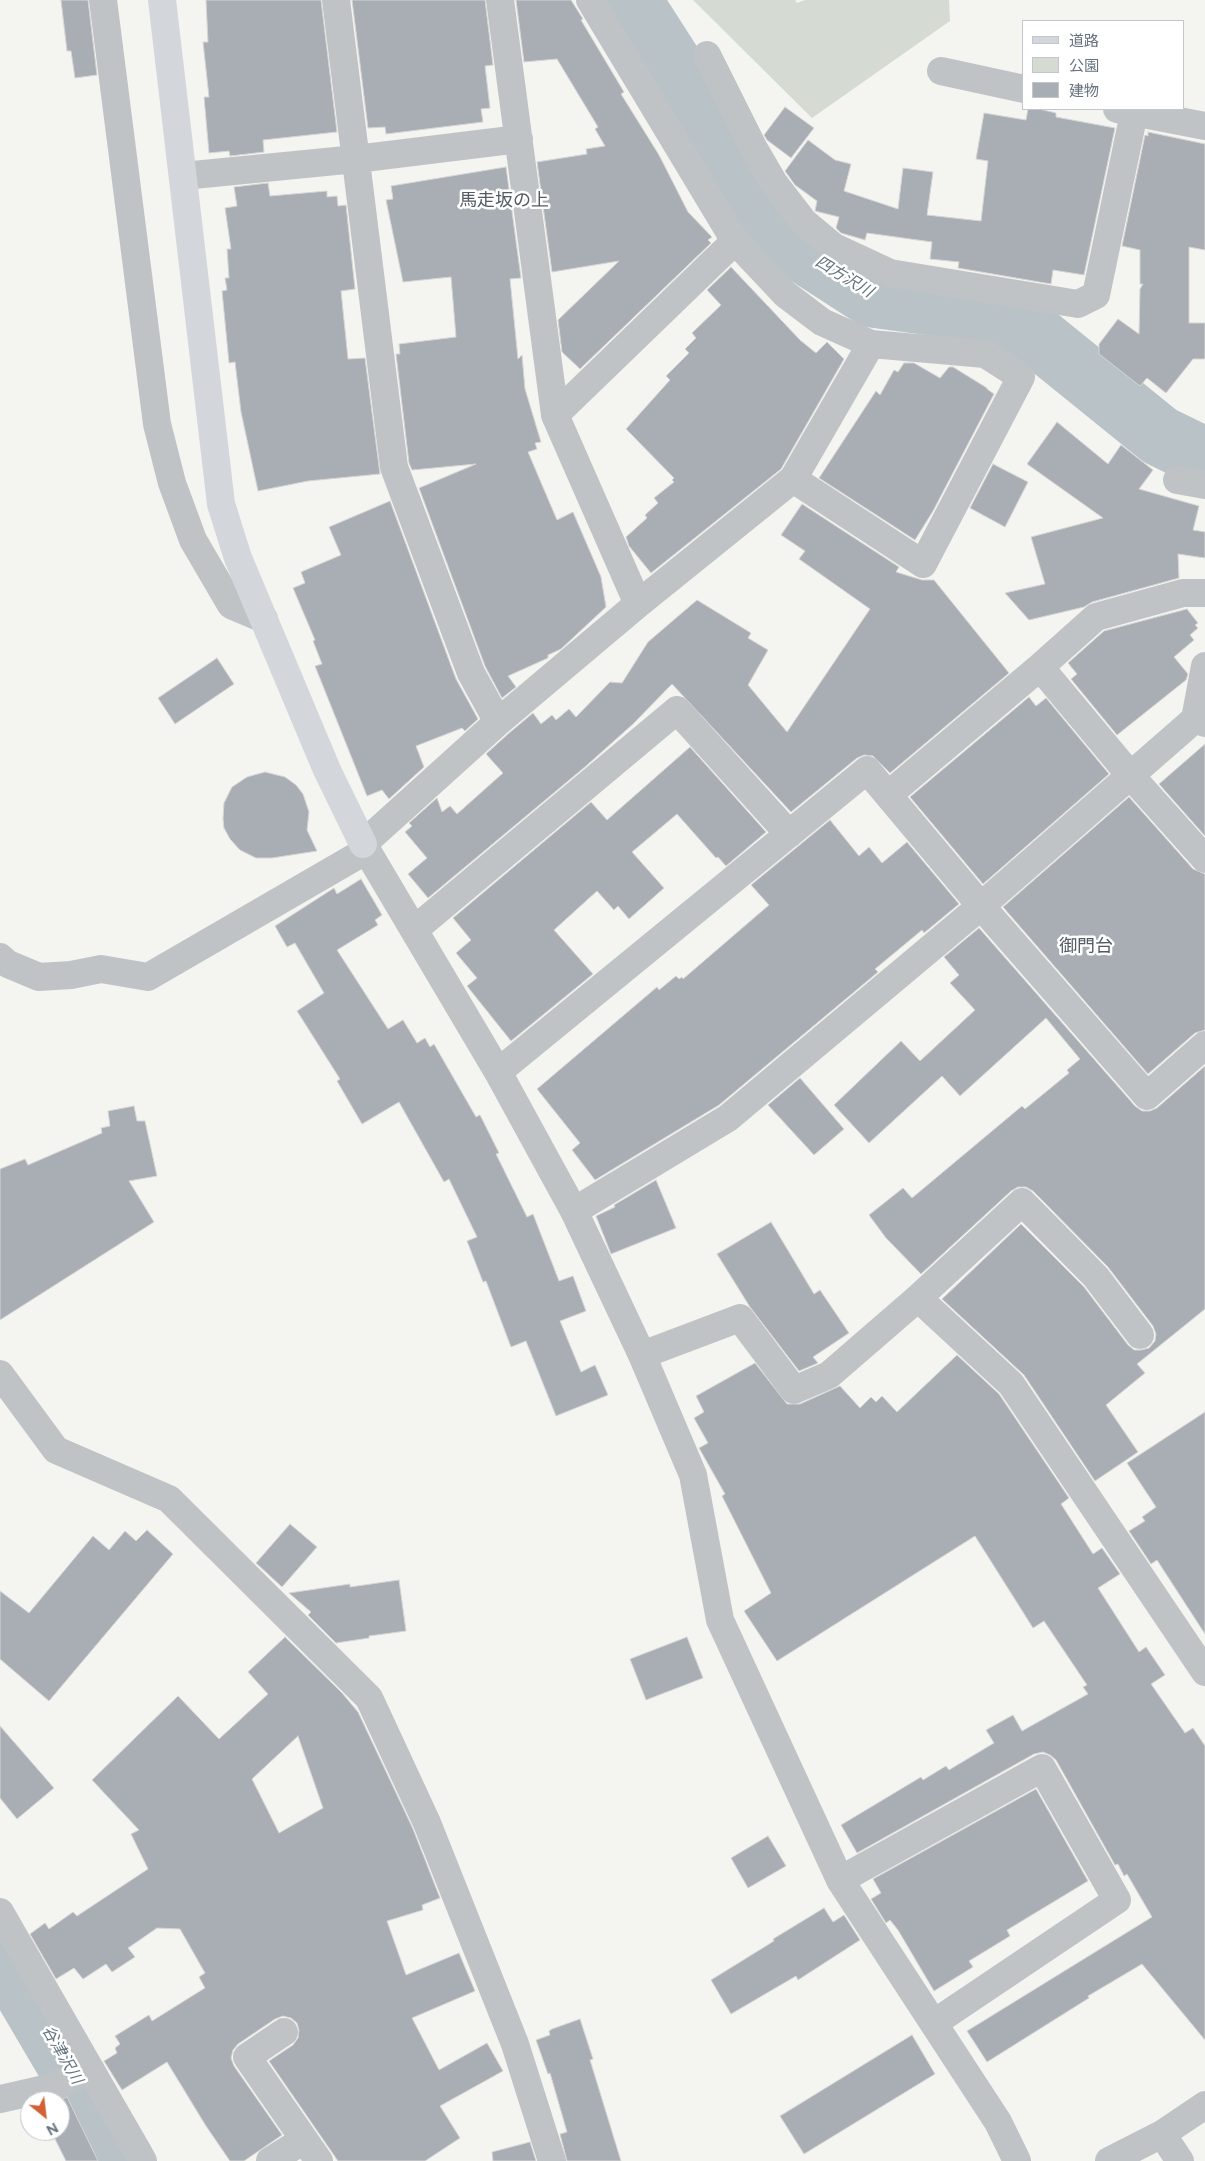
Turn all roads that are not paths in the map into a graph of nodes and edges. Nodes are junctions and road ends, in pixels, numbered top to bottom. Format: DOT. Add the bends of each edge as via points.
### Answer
graph roads {
  1 [pos="103,0"];
  2 [pos="162,0"];
  3 [pos="336,0"];
  4 [pos="500,0"];
  5 [pos="590,0"];
  6 [pos="707,55"];
  7 [pos="941,71"];
  8 [pos="1022,89"];
  9 [pos="1126,111"];
  10 [pos="1205,126"];
  11 [pos="518,139"];
  12 [pos="356,159"];
  13 [pos="183,176"];
  14 [pos="736,241"];
  15 [pos="870,344"];
  16 [pos="555,415"];
  17 [pos="793,479"];
  18 [pos="1177,480"];
  19 [pos="1205,485"];
  20 [pos="1205,593"];
  21 [pos="638,604"];
  22 [pos="264,618"];
  23 [pos="1205,666"];
  24 [pos="1040,668"];
  25 [pos="1200,721"];
  26 [pos="498,722"];
  27 [pos="1130,775"];
  28 [pos="888,795"];
  29 [pos="790,834"];
  30 [pos="365,847"];
  31 [pos="1205,859"];
  32 [pos="982,906"];
  33 [pos="414,930"];
  34 [pos="0,957"];
  35 [pos="1205,1045"];
  36 [pos="498,1072"];
  37 [pos="574,1211"];
  38 [pos="918,1298"];
  39 [pos="1140,1335"];
  40 [pos="642,1355"];
  41 [pos="0,1374"];
  42 [pos="1205,1672"];
  43 [pos="840,1880"];
  44 [pos="0,1912"];
  45 [pos="934,2023"];
  46 [pos="284,2032"];
  47 [pos="91,2070"];
  48 [pos="0,2099"];
  49 [pos="1205,2105"];
  50 [pos="1162,2134"];
  51 [pos="312,2150"];
  52 [pos="143,2161"];
  53 [pos="270,2161"];
  54 [pos="552,2161"];
  55 [pos="1017,2161"];
  56 [pos="1109,2161"];
  57 [pos="1180,2161"];
  1 -- 22 [label="street" via="157,424 172,483 193,540 230,605"];
  2 -- 13 [label="street"];
  3 -- 12 [label="street"];
  4 -- 11 [label="street"];
  5 -- 14 [label="street"];
  6 -- 9 [label="street" via="774,183 804,222 834,247 890,273 1078,304 1096,295"];
  7 -- 8 [label="street"];
  9 -- 10 [label="street"];
  11 -- 12 [label="street"];
  11 -- 16 [label="street"];
  12 -- 13 [label="street"];
  12 -- 26 [label="street" via="394,467 471,673"];
  13 -- 22 [label="street" via="221,504 238,558"];
  14 -- 15 [label="street" via="785,294 822,322"];
  14 -- 16 [label="street"];
  15 -- 17 [label="street"];
  15 -- 17 [label="street" via="985,354 1021,377 923,564"];
  16 -- 21 [label="street"];
  17 -- 21 [label="street"];
  18 -- 19 [label="street"];
  20 -- 24 [label="street" via="1184,592 1096,617"];
  21 -- 26 [label="street"];
  22 -- 30 [label="street" via="327,770"];
  23 -- 25 [label="street"];
  24 -- 27 [label="street"];
  24 -- 28 [label="street"];
  25 -- 27 [label="street"];
  26 -- 30 [label="street"];
  27 -- 31 [label="street"];
  27 -- 32 [label="street"];
  28 -- 29 [label="street" via="867,770"];
  28 -- 32 [label="street"];
  29 -- 33 [label="street" via="677,710"];
  29 -- 36 [label="street"];
  30 -- 33 [label="street"];
  30 -- 34 [label="street" via="148,977 100,969 71,976 39,977 8,964"];
  32 -- 35 [label="street" via="1147,1096"];
  32 -- 37 [label="street" via="728,1118"];
  33 -- 36 [label="street"];
  36 -- 37 [label="street"];
  37 -- 40 [label="street"];
  38 -- 39 [label="street" via="1022,1202 1096,1277"];
  38 -- 40 [label="street" via="829,1376 794,1390 740,1318"];
  38 -- 42 [label="street" via="1011,1384"];
  40 -- 43 [label="street" via="693,1475 720,1620"];
  41 -- 54 [label="street" via="56,1450 168,1499 369,1698 427,1823 515,2044"];
  43 -- 45 [label="street"];
  43 -- 45 [label="street" via="1042,1768 1117,1900"];
  44 -- 47 [label="street"];
  45 -- 55 [label="street" via="998,2122"];
  46 -- 51 [label="street" via="247,2057"];
  47 -- 48 [label="street" via="49,2088"];
  47 -- 52 [label="street"];
  49 -- 50 [label="street"];
  50 -- 56 [label="street"];
  50 -- 57 [label="street"];
  51 -- 53 [label="street"];
}
